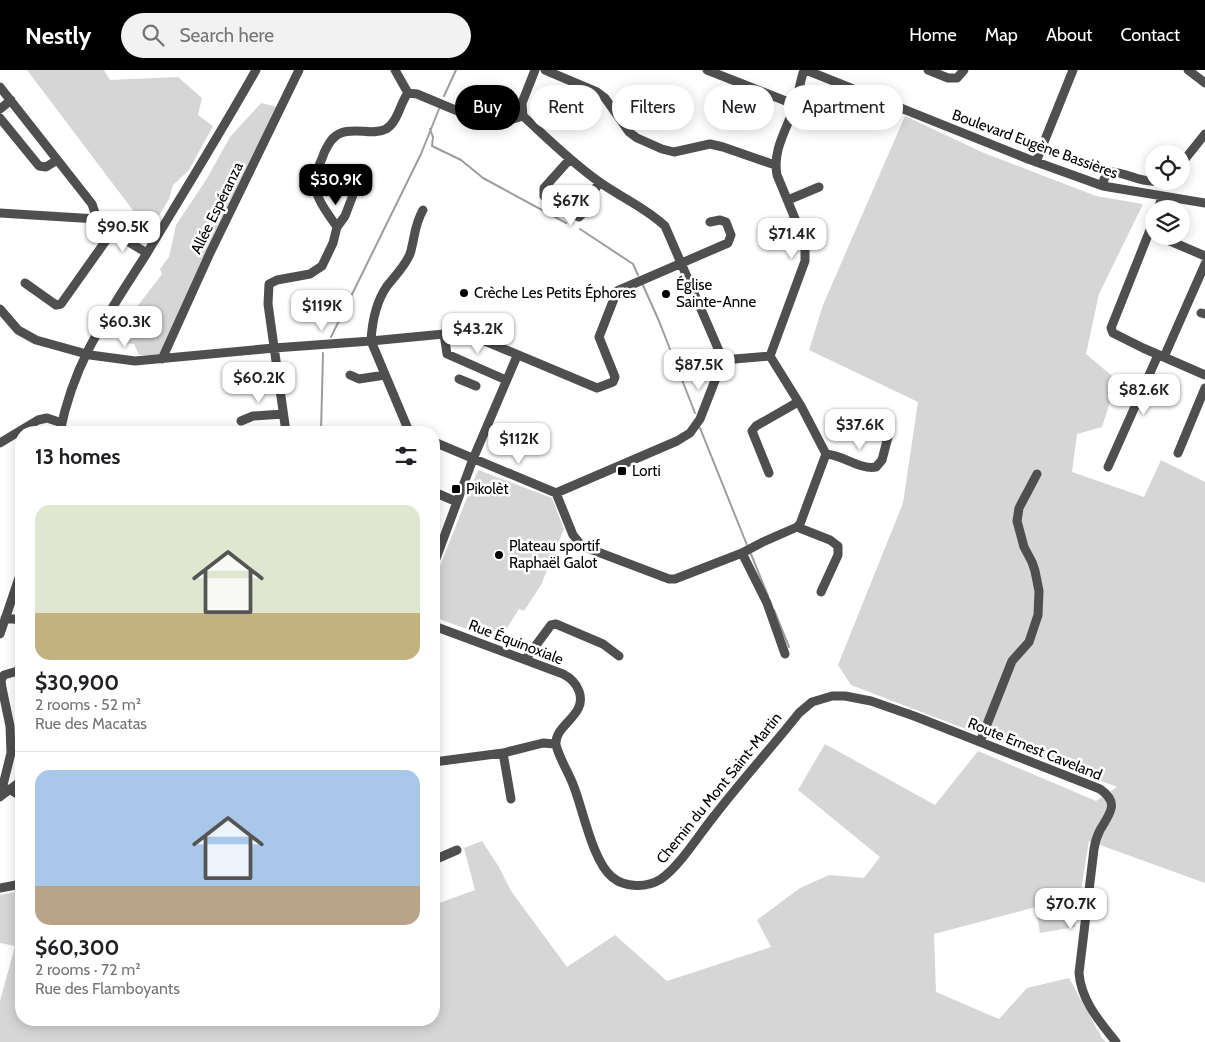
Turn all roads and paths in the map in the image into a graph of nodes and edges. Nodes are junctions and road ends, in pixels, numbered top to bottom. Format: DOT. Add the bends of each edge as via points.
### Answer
graph roads {
  1 [pos="256,70"];
  2 [pos="299,70"];
  3 [pos="395,70"];
  4 [pos="535,70"];
  5 [pos="545,70"];
  6 [pos="707,70"];
  7 [pos="805,70"];
  8 [pos="928,70"];
  9 [pos="964,70"];
  10 [pos="1073,70"];
  11 [pos="1188,70"];
  12 [pos="1205,83"];
  13 [pos="801,85"];
  14 [pos="0,87"];
  15 [pos="408,93"];
  16 [pos="11,100"];
  17 [pos="784,101"];
  18 [pos="0,109"];
  19 [pos="523,116"];
  20 [pos="0,118"];
  21 [pos="785,130"];
  22 [pos="1205,134"];
  23 [pos="1190,153"];
  24 [pos="570,159"];
  25 [pos="57,160"];
  26 [pos="1036,162"];
  27 [pos="775,165"];
  28 [pos="1145,180"];
  29 [pos="599,182"];
  30 [pos="1103,186"];
  31 [pos="819,187"];
  32 [pos="353,195"];
  33 [pos="1162,197"];
  34 [pos="788,200"];
  35 [pos="1161,200"];
  36 [pos="1205,203"];
  37 [pos="0,208"];
  38 [pos="423,210"];
  39 [pos="0,213"];
  40 [pos="56,214"];
  41 [pos="96,216"];
  42 [pos="710,222"];
  43 [pos="337,227"];
  44 [pos="112,232"];
  45 [pos="1149,245"];
  46 [pos="1178,245"];
  47 [pos="146,253"];
  48 [pos="1205,256"];
  49 [pos="682,263"];
  50 [pos="1205,264"];
  51 [pos="26,283"];
  52 [pos="0,309"];
  53 [pos="461,331"];
  54 [pos="372,341"];
  55 [pos="274,348"];
  56 [pos="85,354"];
  57 [pos="517,356"];
  58 [pos="770,356"];
  59 [pos="1161,356"];
  60 [pos="162,359"];
  61 [pos="723,360"];
  62 [pos="474,366"];
  63 [pos="350,375"];
  64 [pos="385,375"];
  65 [pos="1205,375"];
  66 [pos="506,380"];
  67 [pos="468,382"];
  68 [pos="1205,388"];
  69 [pos="798,402"];
  70 [pos="283,414"];
  71 [pos="241,421"];
  72 [pos="62,423"];
  73 [pos="28,426"];
  74 [pos="61,426"];
  75 [pos="285,426"];
  76 [pos="407,426"];
  77 [pos="15,434"];
  78 [pos="888,437"];
  79 [pos="0,443"];
  80 [pos="440,445"];
  81 [pos="1178,453"];
  82 [pos="826,454"];
  83 [pos="473,459"];
  84 [pos="1108,467"];
  85 [pos="769,473"];
  86 [pos="1037,474"];
  87 [pos="556,493"];
  88 [pos="440,495"];
  89 [pos="457,502"];
  90 [pos="797,527"];
  91 [pos="440,548"];
  92 [pos="742,554"];
  93 [pos="15,590"];
  94 [pos="821,592"];
  95 [pos="6,618"];
  96 [pos="15,619"];
  97 [pos="440,628"];
  98 [pos="0,634"];
  99 [pos="785,654"];
  100 [pos="618,656"];
  101 [pos="525,660"];
  102 [pos="15,671"];
  103 [pos="812,702"];
  104 [pos="980,742"];
  105 [pos="555,744"];
  106 [pos="503,753"];
  107 [pos="440,761"];
  108 [pos="15,785"];
  109 [pos="9,789"];
  110 [pos="15,792"];
  111 [pos="0,796"];
  112 [pos="511,799"];
  113 [pos="457,850"];
  114 [pos="440,857"];
  115 [pos="15,885"];
  116 [pos="0,888"];
  117 [pos="1116,1042"];
  1 -- 47 [label="street"];
  2 -- 60 [label="street, Allée Espéranza"];
  3 -- 15 [label="street"];
  4 -- 19 [label="street" via="522,103"];
  5 -- 27 [label="street" via="597,92 629,132 662,149 674,152 710,144"];
  6 -- 17 [label="street"];
  7 -- 13 [label="street"];
  7 -- 26 [label="street, Boulevard Eugène Bassières"];
  8 -- 9 [label="street" via="948,78 957,78"];
  10 -- 26 [label="street"];
  11 -- 12 [label="street"];
  14 -- 16 [label="street"];
  15 -- 19 [label="street" via="484,122 496,124"];
  15 -- 43 [label="street" via="394,121 386,129 339,133 327,148 315,175 316,188"];
  16 -- 18 [label="street"];
  16 -- 25 [label="street"];
  19 -- 24 [label="street"];
  20 -- 25 [label="street" via="38,166 46,167"];
  21 -- 27 [label="street"];
  22 -- 23 [label="street"];
  24 -- 29 [label="street"];
  24 -- 29 [label="street" via="544,188 544,196 553,204 578,218"];
  25 -- 41 [label="street" via="92,204"];
  26 -- 30 [label="street, Boulevard Eugène Bassières"];
  27 -- 34 [label="street"];
  28 -- 30 [label="street" via="1109,172"];
  29 -- 49 [label="street" via="665,226"];
  30 -- 33 [label="street, Boulevard Eugène Bassières"];
  31 -- 34 [label="street"];
  32 -- 43 [label="street"];
  33 -- 35 [label="street"];
  33 -- 36 [label="street, Boulevard Eugène Bassières"];
  34 -- 58 [label="street" via="805,243 805,261"];
  37 -- 40 [label="street"];
  38 -- 54 [label="street" via="406,262 386,287 377,306"];
  39 -- 40 [label="street"];
  40 -- 41 [label="street"];
  41 -- 44 [label="street"];
  42 -- 49 [label="street" via="726,222 731,235 728,243"];
  43 -- 55 [label="street" via="322,266 310,274 269,284 268,304"];
  44 -- 47 [label="street"];
  44 -- 51 [label="street" via="61,304 56,305"];
  45 -- 59 [label="street" via="1111,328 1112,333"];
  46 -- 48 [label="street"];
  47 -- 56 [label="street"];
  49 -- 57 [label="street" via="616,293 599,337 615,377 613,382 597,388"];
  49 -- 61 [label="street"];
  50 -- 59 [label="street"];
  52 -- 56 [label="street" via="18,330 36,340"];
  53 -- 57 [label="street"];
  54 -- 55 [label="street"];
  54 -- 62 [label="street" via="447,333 447,354"];
  54 -- 64 [label="street"];
  55 -- 60 [label="street"];
  55 -- 70 [label="street"];
  56 -- 60 [label="street" via="135,361"];
  56 -- 72 [label="street"];
  57 -- 66 [label="street"];
  58 -- 61 [label="street"];
  58 -- 69 [label="street"];
  59 -- 65 [label="street"];
  59 -- 84 [label="street"];
  61 -- 87 [label="street" via="700,419 690,433"];
  62 -- 66 [label="street"];
  62 -- 67 [label="street"];
  63 -- 64 [label="street" via="359,379"];
  64 -- 76 [label="street"];
  66 -- 83 [label="street"];
  68 -- 81 [label="street"];
  69 -- 82 [label="street"];
  69 -- 85 [label="street" via="752,431"];
  70 -- 71 [label="street" via="253,416"];
  70 -- 75 [label="street"];
  72 -- 73 [label="street" via="47,418"];
  72 -- 74 [label="street"];
  77 -- 79 [label="street"];
  78 -- 82 [label="street" via="882,460 876,467"];
  80 -- 83 [label="street"];
  82 -- 90 [label="street"];
  83 -- 87 [label="street"];
  83 -- 89 [label="street"];
  86 -- 104 [label="street" via="1019,508 1017,521 1035,571 1038,615 1030,642 1012,661"];
  87 -- 92 [label="street" via="573,535 582,546 669,579"];
  88 -- 89 [label="street"];
  89 -- 91 [label="street"];
  90 -- 92 [label="street"];
  90 -- 94 [label="street" via="838,546 838,555"];
  92 -- 99 [label="street" via="767,603"];
  93 -- 95 [label="street"];
  95 -- 96 [label="street"];
  95 -- 98 [label="street"];
  97 -- 101 [label="street, Rue Équinoxiale"];
  100 -- 101 [label="street" via="602,644 556,624 551,625"];
  101 -- 105 [label="street, Rue Équinoxiale" via="569,678 580,694 577,712 558,734"];
  102 -- 111 [label="street" via="4,674 2,680 11,752"];
  103 -- 104 [label="street, Route Ernest Caveland" via="832,696 871,701"];
  103 -- 105 [label="street, Chemin du Mont Saint-Martin" via="799,713 674,867 662,879 650,884 635,886 618,882 602,866"];
  104 -- 117 [label="street, Route Ernest Caveland" via="1100,789 1111,801 1110,814 1099,832 1094,849 1079,973 1086,1001"];
  105 -- 106 [label="street" via="543,743"];
  106 -- 107 [label="street"];
  106 -- 112 [label="street"];
  108 -- 109 [label="street"];
  109 -- 110 [label="street"];
  109 -- 111 [label="street"];
  113 -- 114 [label="street"];
  115 -- 116 [label="street"];
}
